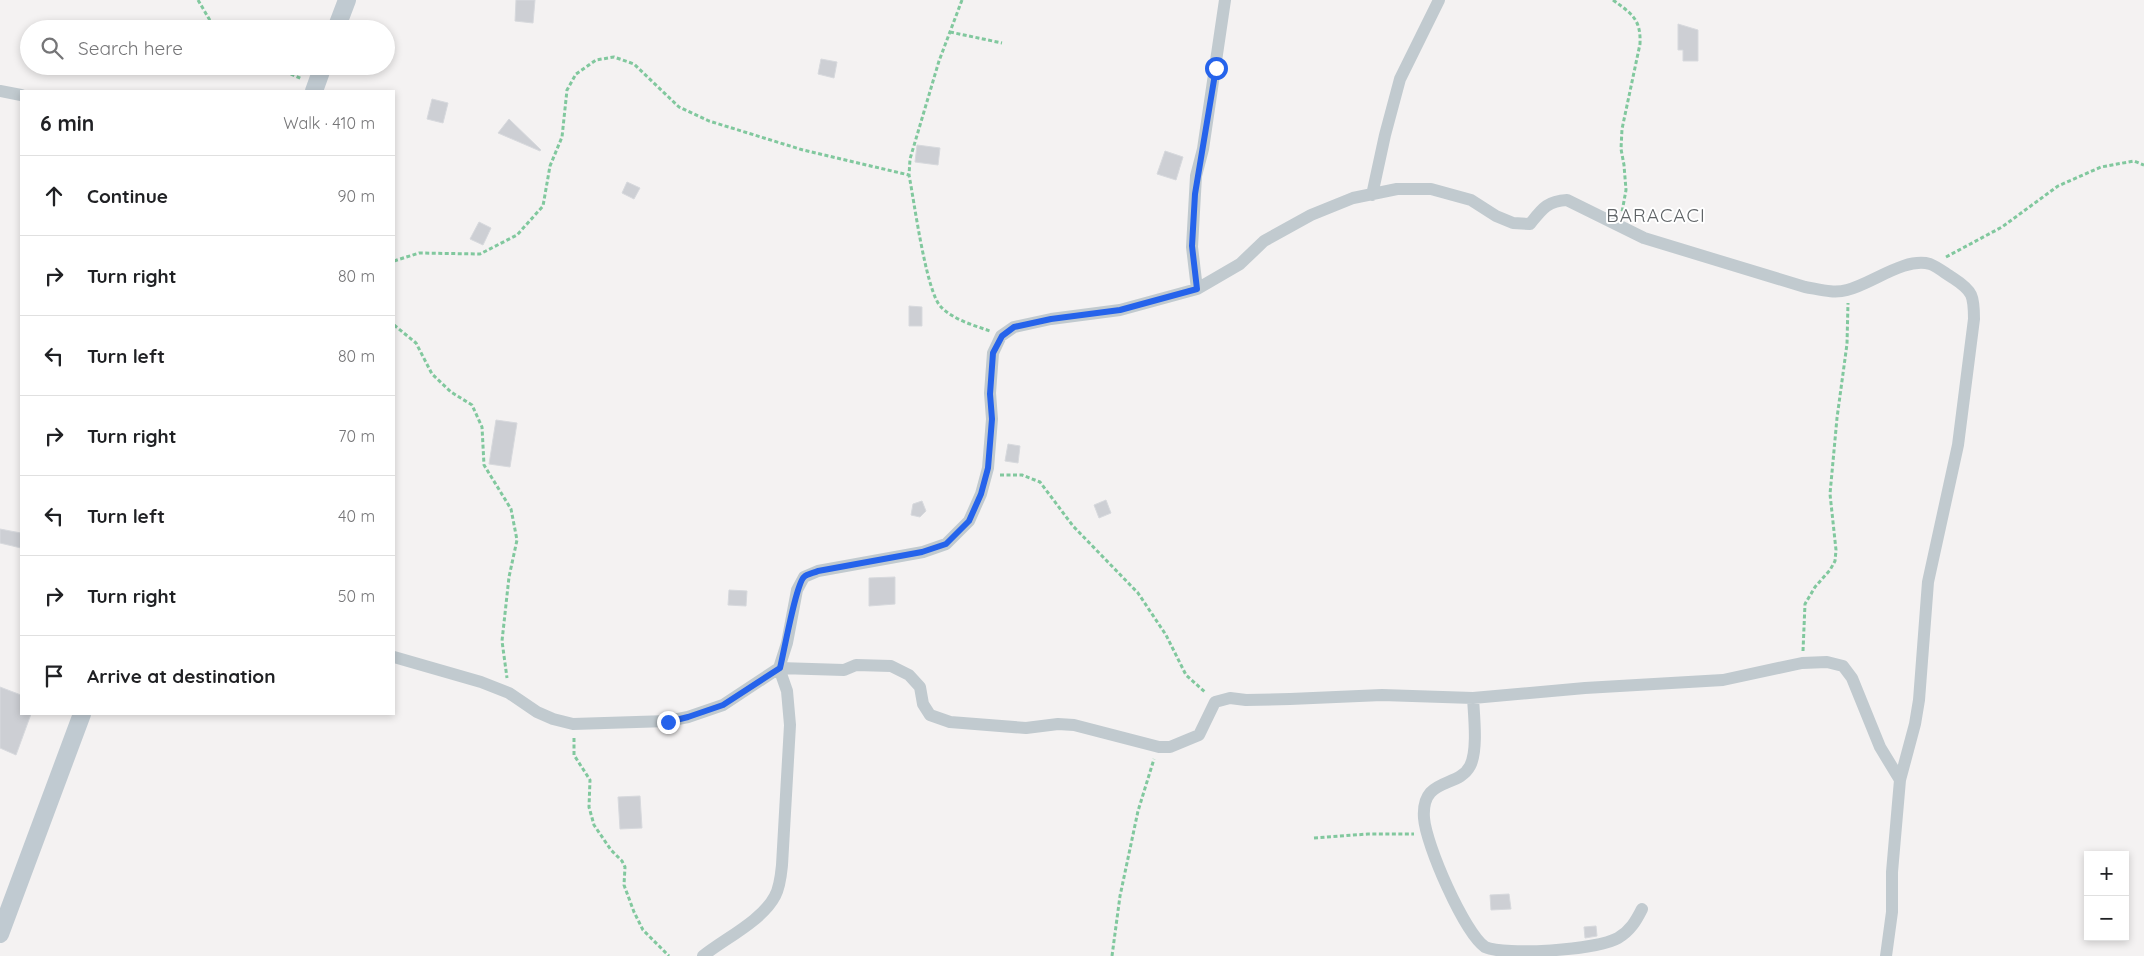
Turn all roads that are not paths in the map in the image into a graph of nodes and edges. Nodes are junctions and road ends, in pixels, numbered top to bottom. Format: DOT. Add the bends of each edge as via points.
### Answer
graph roads {
  1 [pos="347,0"];
  2 [pos="1225,0"];
  3 [pos="1439,0"];
  4 [pos="339,20"];
  5 [pos="320,75"];
  6 [pos="315,88"];
  7 [pos="0,91"];
  8 [pos="20,95"];
  9 [pos="1372,195"];
  10 [pos="1197,289"];
  11 [pos="395,657"];
  12 [pos="780,668"];
  13 [pos="1473,698"];
  14 [pos="82,715"];
  15 [pos="1900,780"];
  16 [pos="1642,909"];
  17 [pos="0,934"];
  18 [pos="703,956"];
  19 [pos="1886,956"];
  1 -- 4 [label="main road"];
  2 -- 10 [label="street" via="1195,185 1192,246"];
  3 -- 9 [label="street" via="1400,79"];
  5 -- 6 [label="main road"];
  7 -- 8 [label="street"];
  9 -- 10 [label="street" via="1353,198 1311,215 1264,241 1240,264"];
  9 -- 15 [label="street" via="1397,189 1431,189 1471,200 1496,216 1530,224 1553,201 1567,200 1651,240 1804,287 1846,290 1905,266 1930,264 1966,286 1972,294 1974,319 1958,446 1928,582 1919,700"];
  10 -- 12 [label="street" via="1120,310 1014,327 1002,336 993,353 988,468 969,521 946,544 922,552 818,571 804,577 796,590"];
  11 -- 12 [label="street" via="481,682 509,693 537,712 573,724 668,722 688,717 723,705"];
  12 -- 13 [label="street" via="844,670 856,665 891,666 909,675 920,687 923,704 930,715 950,722 1026,728 1074,725 1159,747 1170,747 1199,735 1216,702 1230,698 1290,700 1382,695"];
  12 -- 18 [label="street" via="787,691 790,725 779,883 767,907"];
  13 -- 15 [label="street" via="1723,680 1802,663 1827,662 1844,666 1852,678 1880,747"];
  13 -- 16 [label="street" via="1474,745 1470,766 1430,792 1424,818 1427,834 1454,900 1475,935 1493,951 1571,951 1600,946 1619,937 1632,927"];
  14 -- 17 [label="main road"];
  15 -- 19 [label="street"];
}
